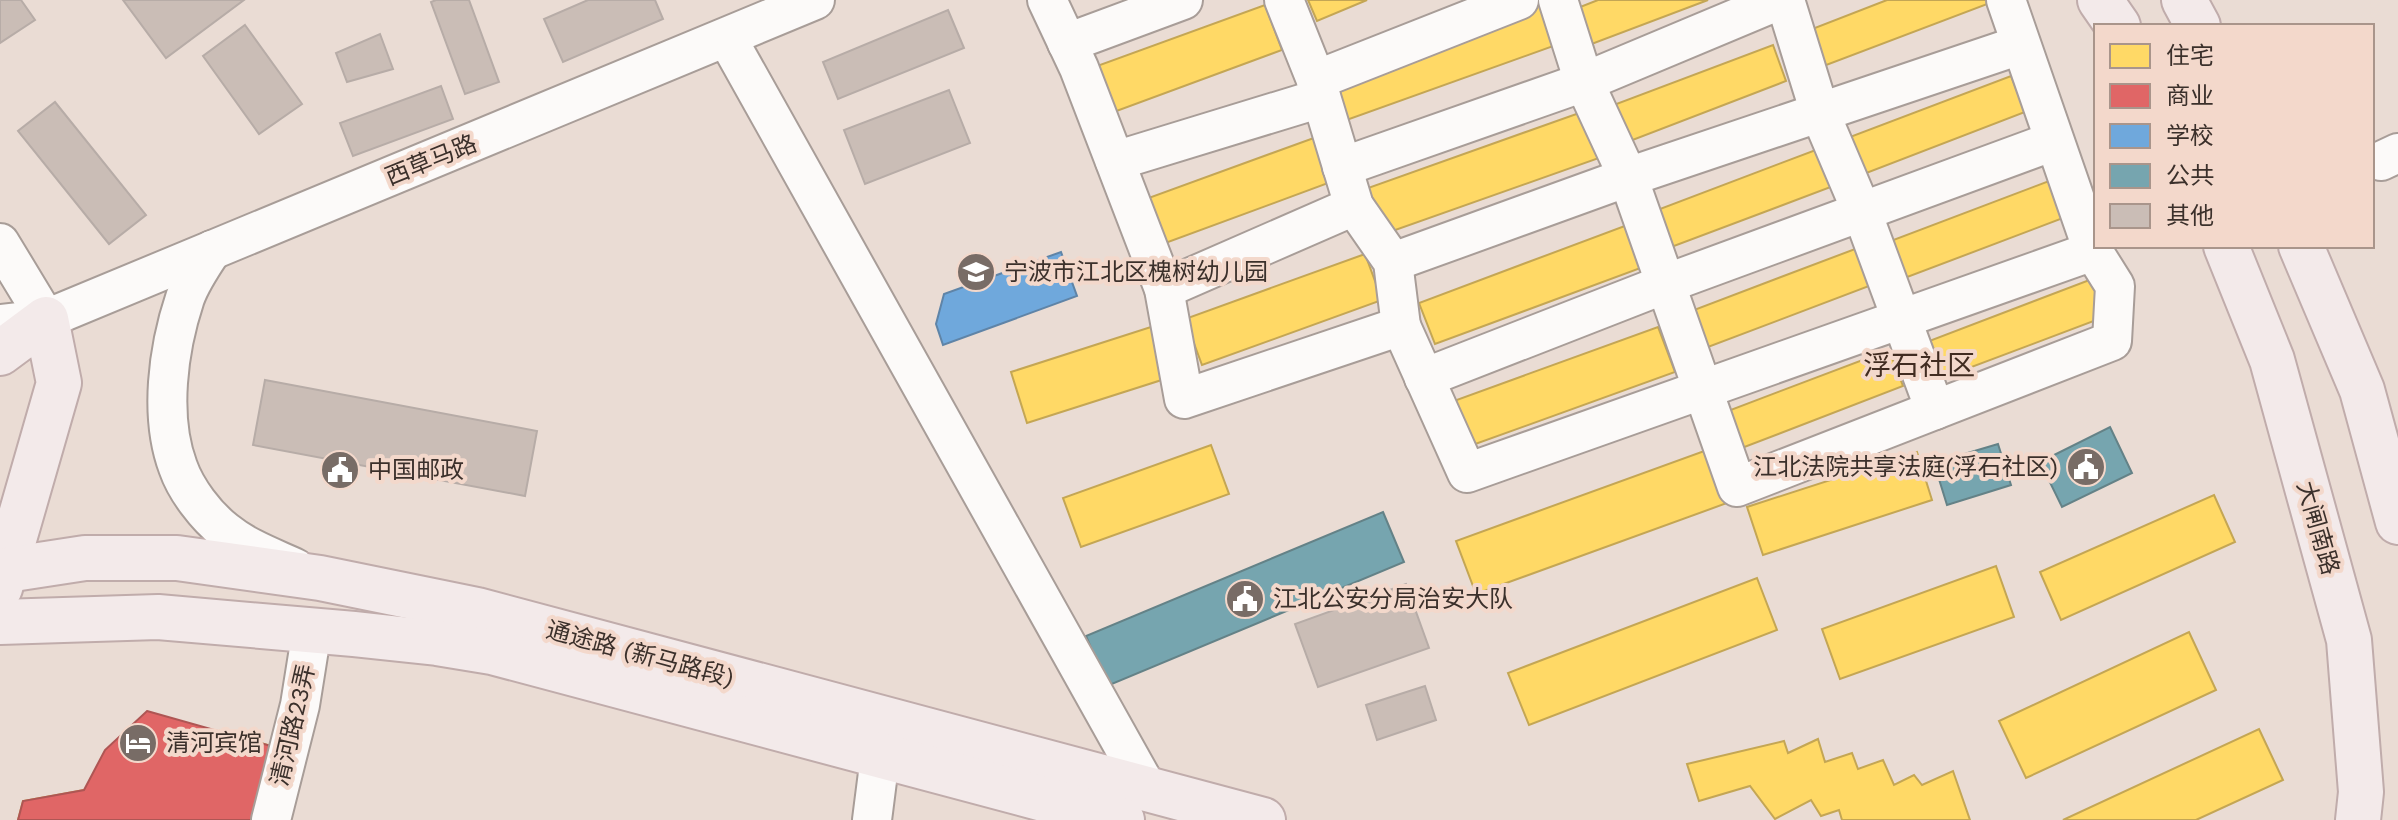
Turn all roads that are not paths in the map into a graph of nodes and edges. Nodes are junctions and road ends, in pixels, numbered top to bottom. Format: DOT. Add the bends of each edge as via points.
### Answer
graph roads {
  1 [pos="815,0"];
  2 [pos="1047,0"];
  3 [pos="1183,0"];
  4 [pos="1284,0"];
  5 [pos="1519,0"];
  6 [pos="1558,0"];
  7 [pos="1783,0"];
  8 [pos="2006,0"];
  9 [pos="2100,0"];
  10 [pos="2184,0"];
  11 [pos="2117,24"];
  12 [pos="2197,24"];
  13 [pos="727,38"];
  14 [pos="1067,43"];
  15 [pos="2020,45"];
  16 [pos="1584,82"];
  17 [pos="1318,89"];
  18 [pos="1820,113"];
  19 [pos="2054,141"];
  20 [pos="1115,161"];
  21 [pos="1342,167"];
  22 [pos="1628,177"];
  23 [pos="1354,206"];
  24 [pos="1862,212"];
  25 [pos="0,243"];
  26 [pos="2227,248"];
  27 [pos="2302,248"];
  28 [pos="212,250"];
  29 [pos="2093,251"];
  30 [pos="1393,262"];
  31 [pos="1665,284"];
  32 [pos="1164,289"];
  33 [pos="46,319"];
  34 [pos="1900,320"];
  35 [pos="0,324"];
  36 [pos="1401,326"];
  37 [pos="0,353"];
  38 [pos="1424,378"];
  39 [pos="1701,390"];
  40 [pos="1935,410"];
  41 [pos="2398,522"];
  42 [pos="2,576"];
  43 [pos="320,578"];
  44 [pos="0,622"];
  45 [pos="312,630"];
  46 [pos="880,757"];
  47 [pos="1135,805"];
  48 [pos="271,820"];
  49 [pos="872,820"];
  50 [pos="1263,820"];
  51 [pos="2358,820"];
  1 -- 13 [label="street, 西草马路"];
  2 -- 14 [label="street"];
  3 -- 14 [label="street"];
  4 -- 17 [label="street"];
  5 -- 17 [label="street"];
  6 -- 16 [label="street"];
  7 -- 16 [label="street"];
  7 -- 18 [label="street"];
  8 -- 15 [label="street"];
  9 -- 11 [label="main road"];
  10 -- 12 [label="main road"];
  13 -- 28 [label="street, 西草马路"];
  13 -- 47 [label="street"];
  14 -- 20 [label="street"];
  15 -- 18 [label="street"];
  15 -- 19 [label="street"];
  16 -- 21 [label="street"];
  16 -- 22 [label="street"];
  17 -- 20 [label="street"];
  17 -- 21 [label="street"];
  18 -- 22 [label="street"];
  18 -- 24 [label="street"];
  19 -- 24 [label="street"];
  19 -- 29 [label="street"];
  20 -- 32 [label="street"];
  21 -- 23 [label="street"];
  22 -- 30 [label="street"];
  22 -- 31 [label="street"];
  23 -- 30 [label="street"];
  23 -- 32 [label="street"];
  24 -- 31 [label="street"];
  24 -- 34 [label="street"];
  25 -- 33 [label="street"];
  26 -- 51 [label="main road, 大闸南路" via="2272,360 2349,640 2361,792"];
  27 -- 41 [label="main road" via="2362,390"];
  28 -- 33 [label="street, 西草马路"];
  28 -- 43 [label="street" via="185,296 174,343 170,433 178,469 197,502 224,530 256,551"];
  29 -- 34 [label="street"];
  29 -- 40 [label="street" via="2115,286 2112,341"];
  30 -- 36 [label="street"];
  31 -- 38 [label="street"];
  31 -- 39 [label="street"];
  32 -- 36 [label="street" via="1184,399"];
  33 -- 35 [label="street, 西草马路"];
  33 -- 37 [label="main road"];
  33 -- 42 [label="main road" via="59,383"];
  34 -- 39 [label="street"];
  34 -- 40 [label="street"];
  36 -- 38 [label="street"];
  38 -- 39 [label="street" via="1467,473"];
  39 -- 40 [label="street" via="1737,487"];
  42 -- 43 [label="main road, 通途路 (新马路段)" via="85,558 177,558"];
  43 -- 47 [label="main road, 通途路 (新马路段)" via="477,610"];
  44 -- 45 [label="main road, 通途路 (新马路段)" via="158,617"];
  45 -- 46 [label="main road, 通途路 (新马路段)" via="492,652"];
  45 -- 48 [label="street, 清河路23弄" via="300,705"];
  46 -- 47 [label="main road, 通途路 (新马路段)"];
  46 -- 49 [label="street"];
  47 -- 50 [label="main road, 通途路 (新马路段)"];
}
